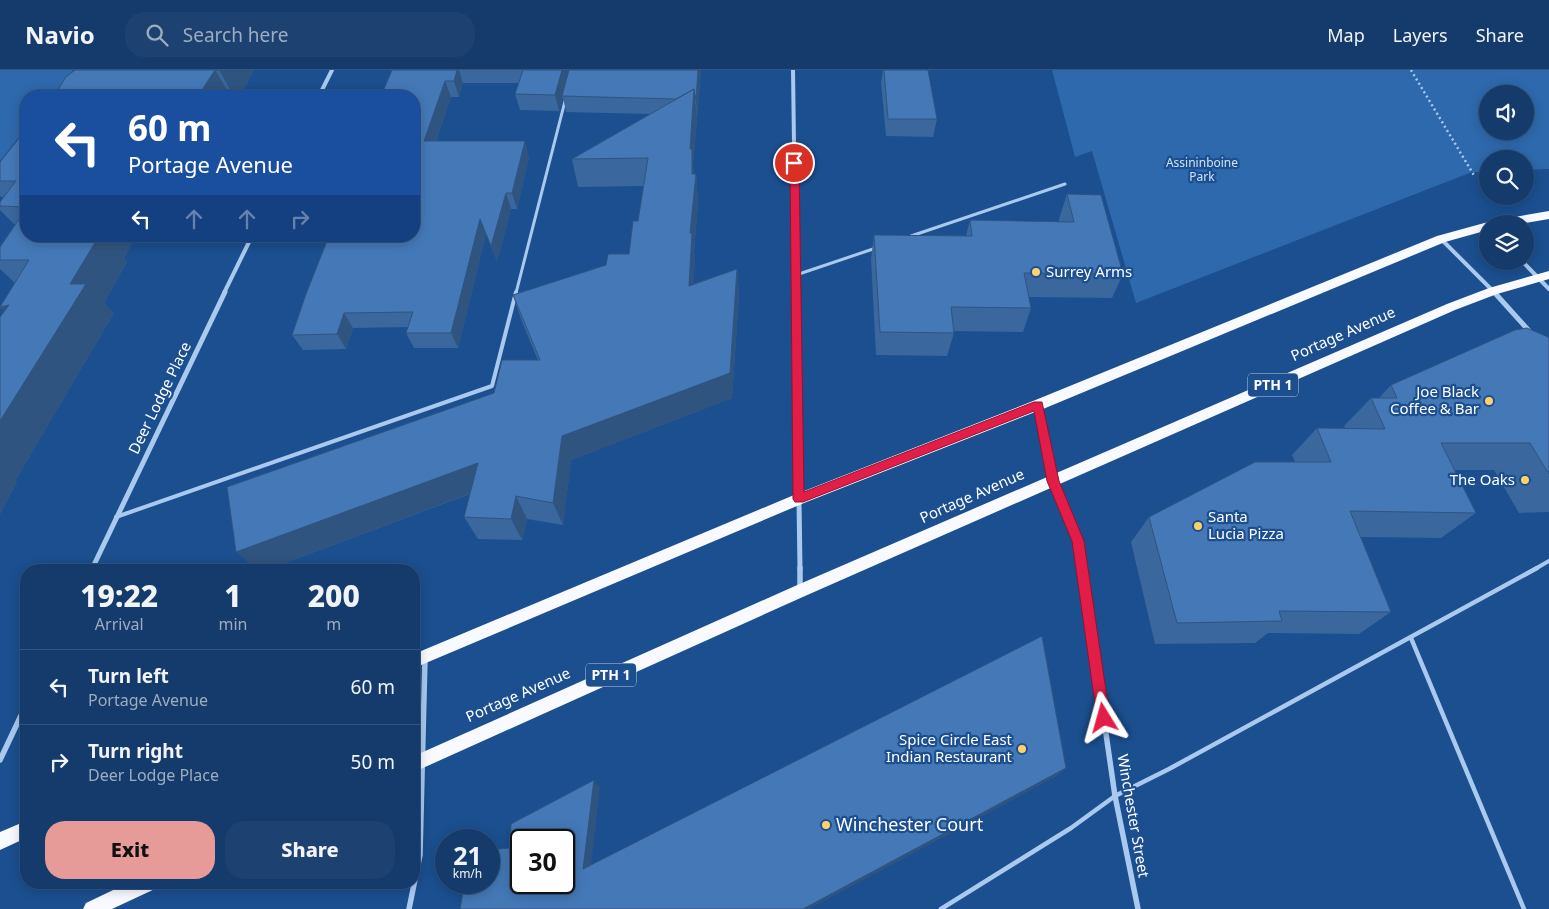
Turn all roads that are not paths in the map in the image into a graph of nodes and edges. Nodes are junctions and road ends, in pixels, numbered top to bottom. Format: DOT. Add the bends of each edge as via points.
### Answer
graph roads {
  1 [pos="332,70"];
  2 [pos="793,70"];
  3 [pos="322,90"];
  4 [pos="566,99"];
  5 [pos="1065,184"];
  6 [pos="1549,214"];
  7 [pos="1534,217"];
  8 [pos="1479,230"];
  9 [pos="907,237"];
  10 [pos="1441,240"];
  11 [pos="249,242"];
  12 [pos="879,247"];
  13 [pos="796,275"];
  14 [pos="1544,276"];
  15 [pos="1549,289"];
  16 [pos="1493,291"];
  17 [pos="1534,336"];
  18 [pos="1038,405"];
  19 [pos="1053,481"];
  20 [pos="799,499"];
  21 [pos="116,517"];
  22 [pos="1549,561"];
  23 [pos="94,564"];
  24 [pos="800,591"];
  25 [pos="1411,638"];
  26 [pos="420,659"];
  27 [pos="20,718"];
  28 [pos="0,760"];
  29 [pos="420,761"];
  30 [pos="1115,796"];
  31 [pos="20,832"];
  32 [pos="0,841"];
  33 [pos="136,889"];
  34 [pos="413,889"];
  35 [pos="92,909"];
  36 [pos="409,909"];
  37 [pos="941,909"];
  38 [pos="1138,909"];
  39 [pos="1524,909"];
  1 -- 3 [label="street"];
  2 -- 13 [label="street"];
  4 -- 21 [label="lane" via="492,386"];
  5 -- 9 [label="lane"];
  6 -- 7 [label="highway"];
  8 -- 10 [label="highway"];
  10 -- 16 [label="street"];
  10 -- 18 [label="highway"];
  11 -- 21 [label="street, Deer Lodge Place"];
  12 -- 13 [label="lane"];
  13 -- 20 [label="street"];
  14 -- 15 [label="street"];
  14 -- 16 [label="highway, Portage Avenue / PTH 1"];
  16 -- 17 [label="street"];
  16 -- 19 [label="highway, Portage Avenue / PTH 1"];
  18 -- 19 [label="street, Winchester Street"];
  18 -- 20 [label="highway"];
  19 -- 24 [label="highway, Portage Avenue / PTH 1"];
  19 -- 30 [label="street, Winchester Street" via="1078,541"];
  20 -- 24 [label="street"];
  20 -- 26 [label="highway"];
  21 -- 23 [label="street, Deer Lodge Place"];
  22 -- 25 [label="lane"];
  24 -- 29 [label="highway, Portage Avenue / PTH 1"];
  25 -- 30 [label="lane"];
  25 -- 39 [label="lane"];
  27 -- 28 [label="street"];
  30 -- 37 [label="lane"];
  30 -- 38 [label="street, Winchester Street"];
  31 -- 32 [label="highway"];
  33 -- 35 [label="highway"];
  34 -- 36 [label="street"];
}
